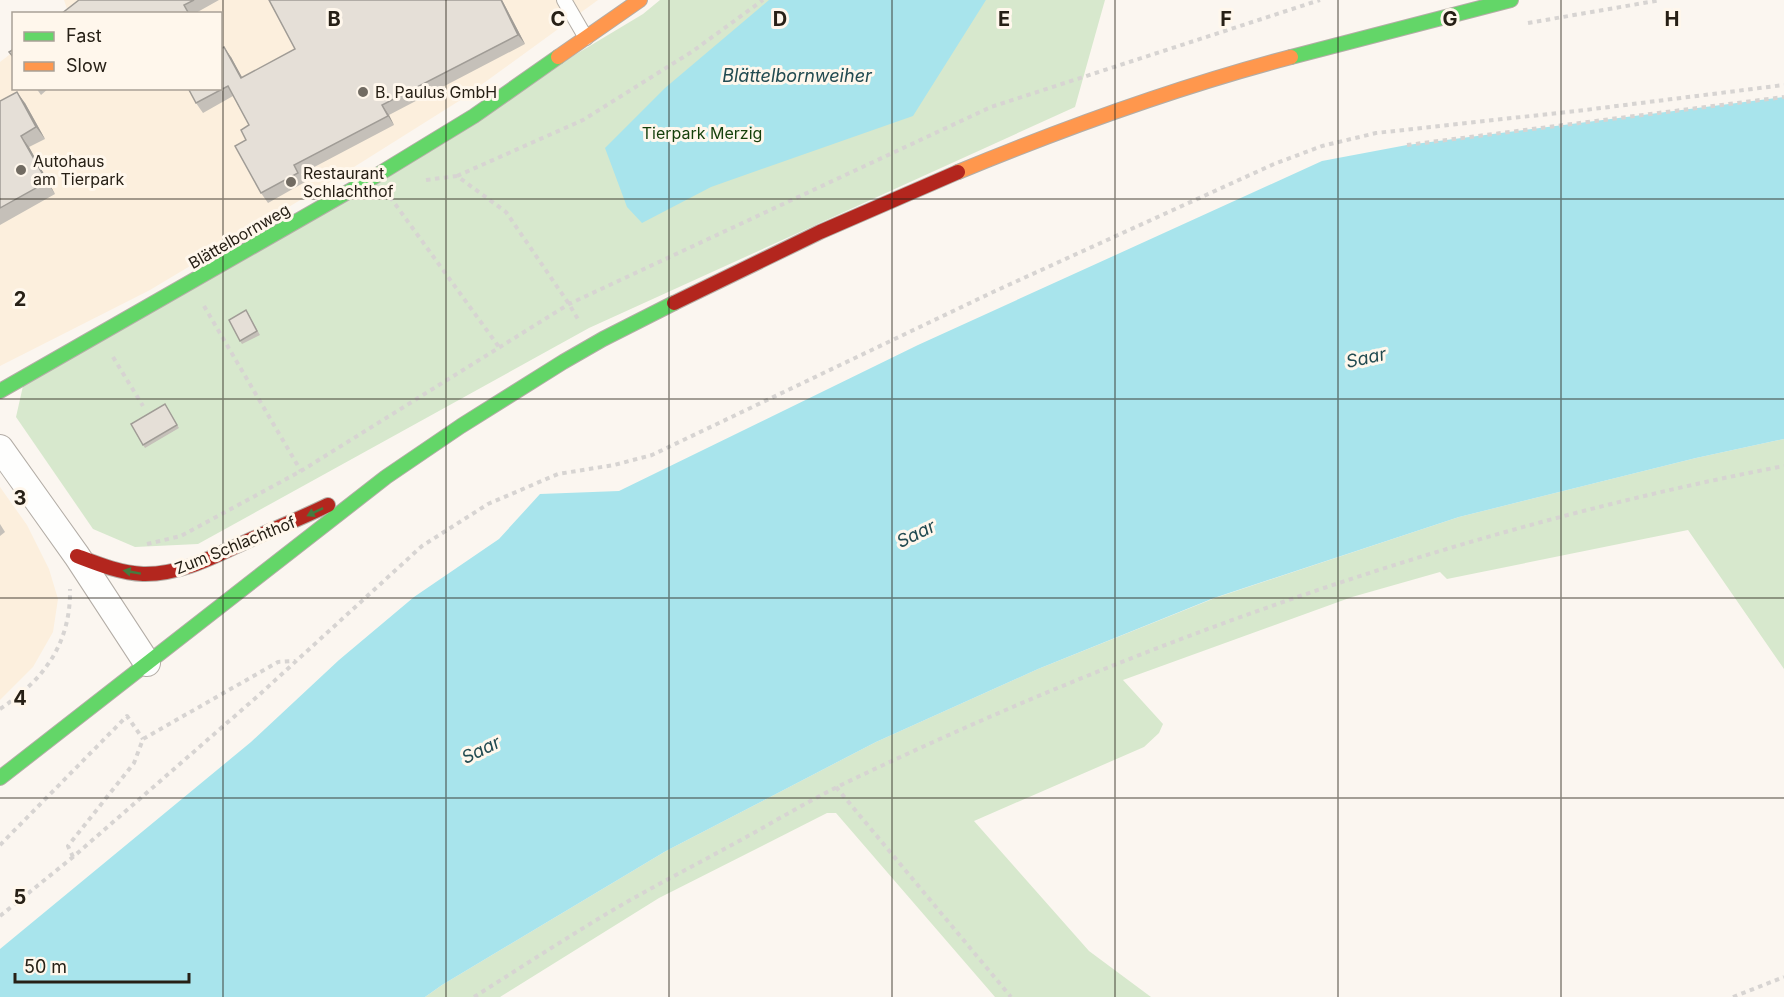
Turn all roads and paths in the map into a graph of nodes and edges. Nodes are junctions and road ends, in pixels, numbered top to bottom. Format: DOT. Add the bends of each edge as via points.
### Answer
graph roads {
  1 [pos="564,0"];
  2 [pos="640,0"];
  3 [pos="763,0"];
  4 [pos="1511,0"];
  5 [pos="1661,0"];
  6 [pos="1525,23"];
  7 [pos="586,38"];
  8 [pos="1784,85"];
  9 [pos="1784,97"];
  10 [pos="1407,145"];
  11 [pos="374,177"];
  12 [pos="457,177"];
  13 [pos="423,180"];
  14 [pos="194,312"];
  15 [pos="593,345"];
  16 [pos="499,347"];
  17 [pos="103,362"];
  18 [pos="0,391"];
  19 [pos="143,406"];
  20 [pos="0,448"];
  21 [pos="1784,466"];
  22 [pos="301,471"];
  23 [pos="386,477"];
  24 [pos="77,556"];
  25 [pos="296,661"];
  26 [pos="147,663"];
  27 [pos="0,709"];
  28 [pos="135,710"];
  29 [pos="127,716"];
  30 [pos="143,739"];
  31 [pos="0,778"];
  32 [pos="836,787"];
  33 [pos="0,845"];
  34 [pos="74,857"];
  35 [pos="0,916"];
  36 [pos="1784,977"];
  37 [pos="474,997"];
  38 [pos="1011,997"];
  39 [pos="1733,997"];
  1 -- 7 [label="lane"];
  2 -- 7 [label="main road, Blättelbornweg"];
  3 -- 12 [label="path" via="693,51 583,120"];
  4 -- 15 [label="main road" via="1179,89 1088,122 872,208"];
  5 -- 6 [label="path"];
  7 -- 11 [label="main road, Blättelbornweg" via="474,116"];
  8 -- 25 [label="path" via="1376,133 1322,146 1274,164 982,297 652,455 558,474 488,504 422,546"];
  9 -- 10 [label="path"];
  11 -- 16 [label="path"];
  11 -- 18 [label="main road, Blättelbornweg"];
  12 -- 13 [label="path"];
  12 -- 15 [label="path" via="506,212"];
  14 -- 22 [label="path" via="204,306"];
  15 -- 23 [label="main road" via="453,430"];
  17 -- 19 [label="path" via="113,356"];
  20 -- 24 [label="street"];
  21 -- 32 [label="path" via="1728,476 1503,532 1334,585 1162,646"];
  23 -- 24 [label="main road, Zum Schlachthof, one-way" via="222,553 161,573 132,572"];
  23 -- 26 [label="main road"];
  24 -- 26 [label="street"];
  24 -- 27 [label="path" via="69,574 69,619 58,650 39,676"];
  25 -- 30 [label="path" via="278,662"];
  25 -- 34 [label="path"];
  26 -- 31 [label="main road"];
  28 -- 29 [label="path"];
  29 -- 30 [label="path"];
  29 -- 33 [label="path"];
  30 -- 34 [label="path" via="134,763 68,846"];
  32 -- 37 [label="path" via="614,910"];
  32 -- 38 [label="path"];
  34 -- 35 [label="path"];
  36 -- 39 [label="path"];
}
